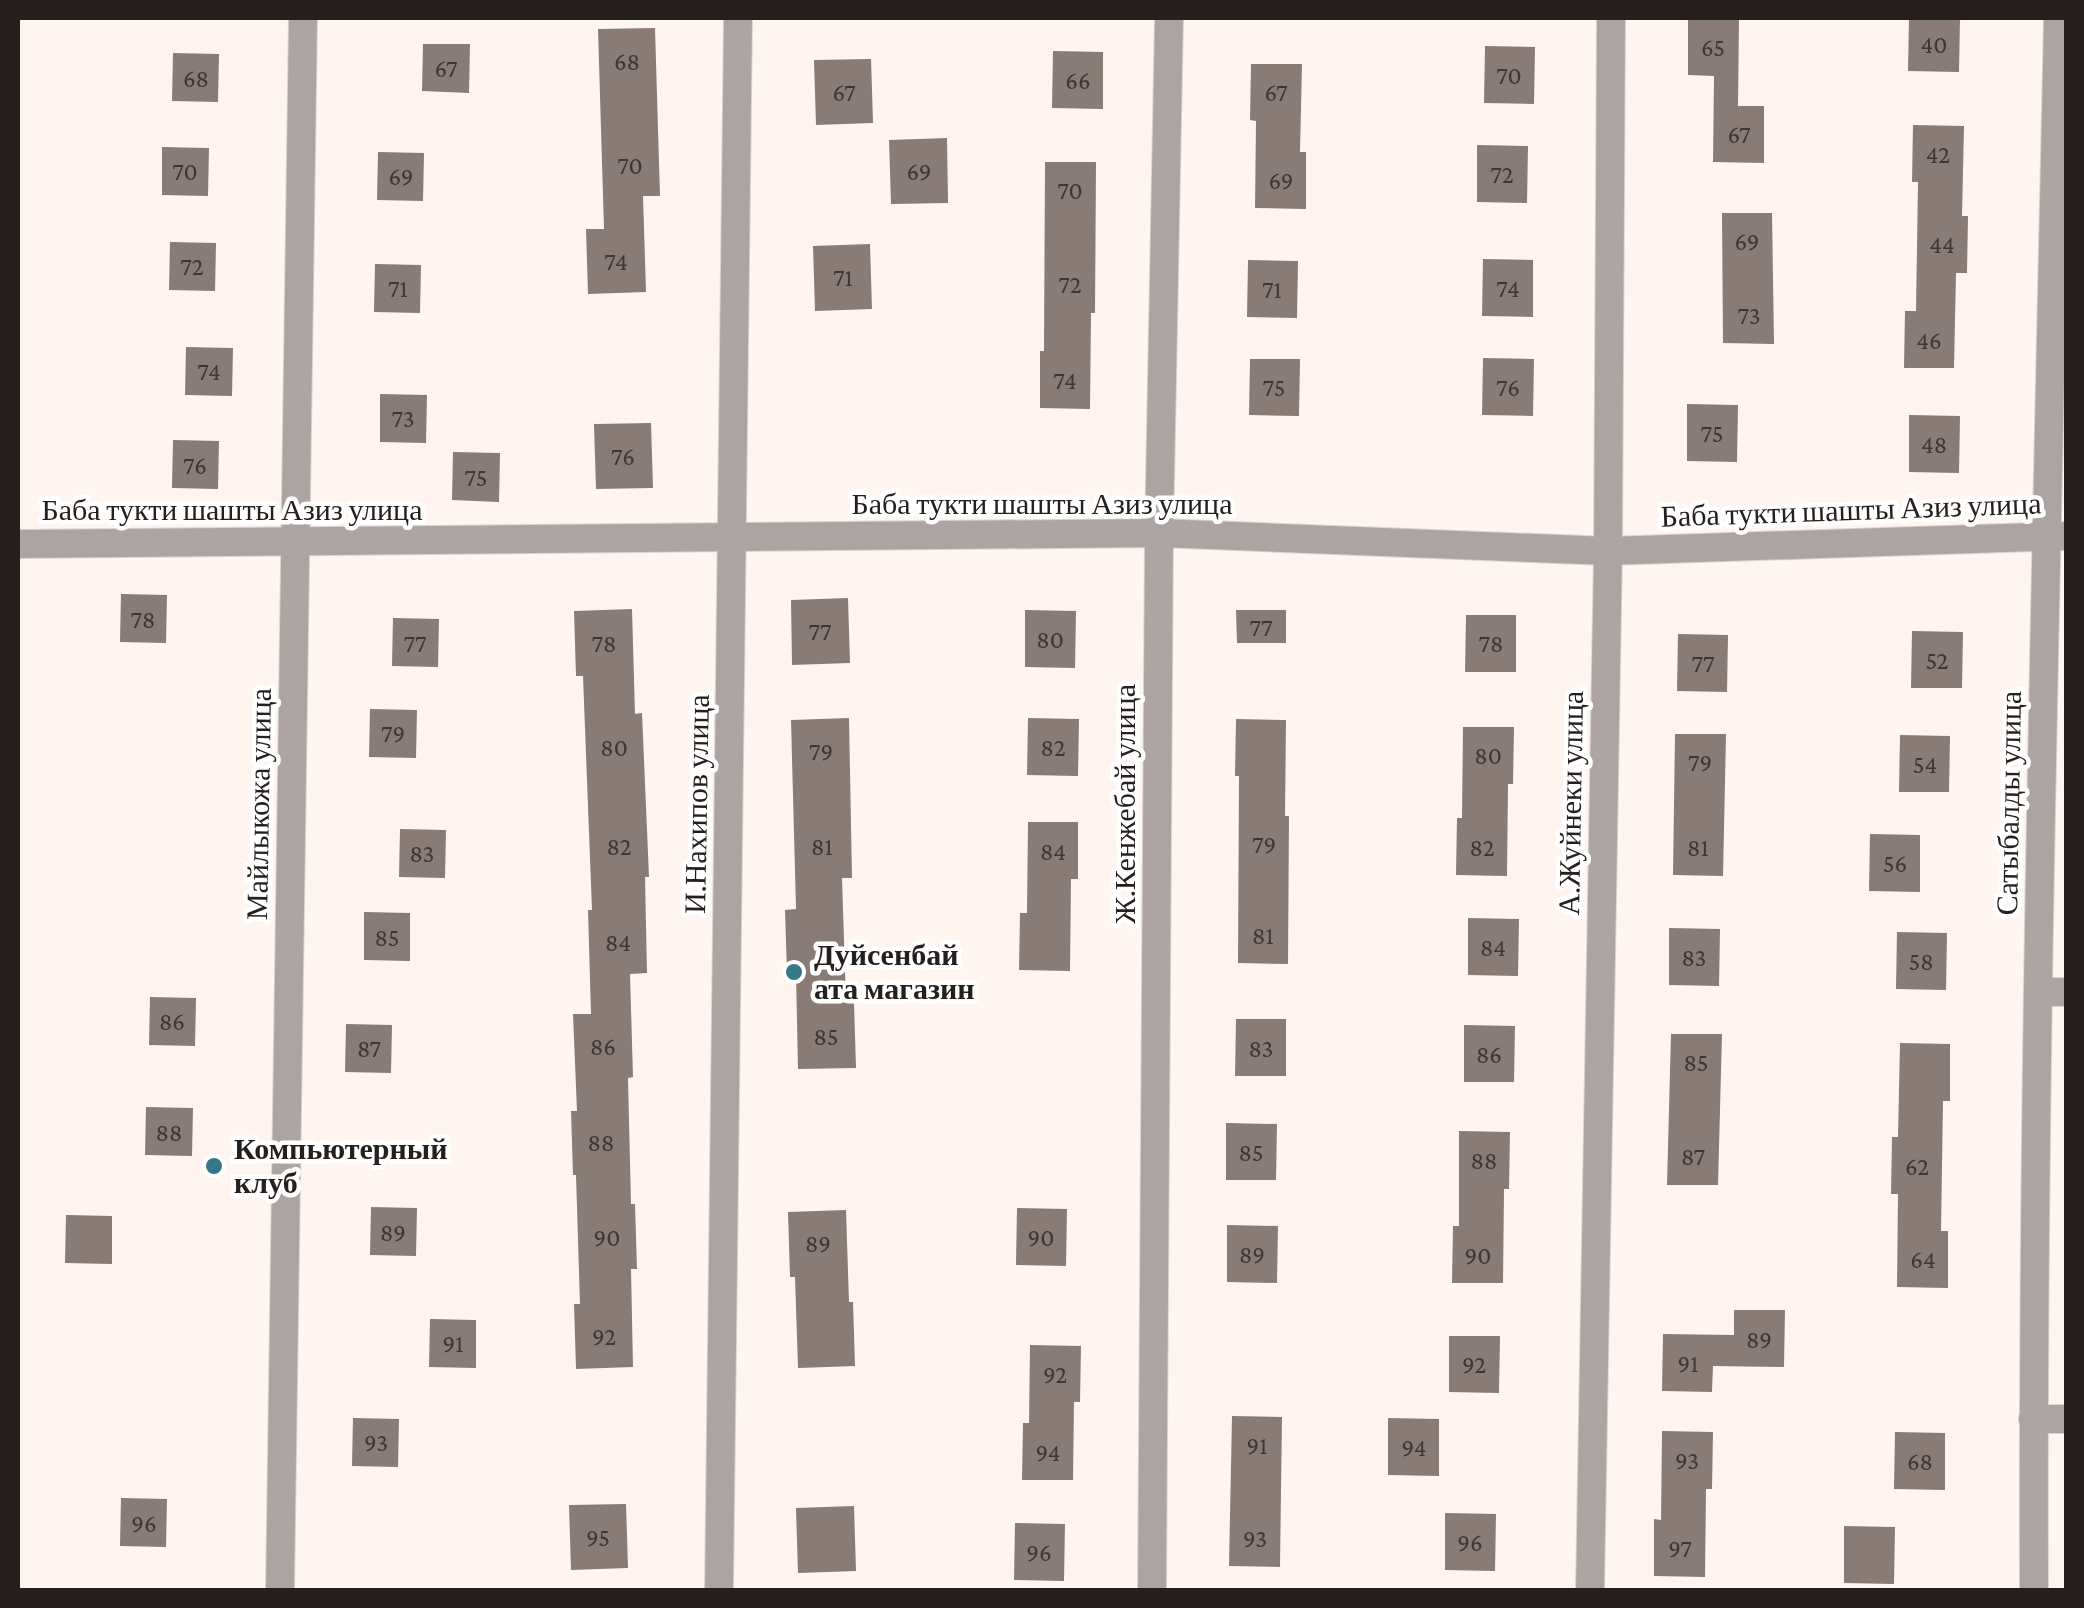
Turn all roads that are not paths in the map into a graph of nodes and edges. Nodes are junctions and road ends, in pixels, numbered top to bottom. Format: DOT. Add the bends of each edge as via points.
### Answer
graph roads {
  1 [pos="303,18"];
  2 [pos="738,18"];
  3 [pos="1170,18"];
  4 [pos="1611,18"];
  5 [pos="2058,18"];
  6 [pos="1159,533"];
  7 [pos="2057,536"];
  8 [pos="734,538"];
  9 [pos="296,542"];
  10 [pos="18,544"];
  11 [pos="1608,551"];
  12 [pos="2052,992"];
  13 [pos="2034,1419"];
  14 [pos="2066,1419"];
  15 [pos="280,1590"];
  16 [pos="719,1590"];
  17 [pos="1152,1590"];
  18 [pos="1590,1590"];
  19 [pos="2034,1590"];
  1 -- 9 [label="street, Майлыкожа улица"];
  2 -- 8 [label="street, И.Нахипов улица"];
  3 -- 6 [label="street, Ж.Кенжебай улица"];
  4 -- 11 [label="street, А.Жуйнеки улица"];
  5 -- 7 [label="street, Сатыбалды улица"];
  6 -- 8 [label="street, Баба тукти шашты Азиз улица"];
  6 -- 11 [label="street, Баба тукти шашты Азиз улица"];
  6 -- 17 [label="street, Ж.Кенжебай улица"];
  7 -- 11 [label="street, Баба тукти шашты Азиз улица"];
  7 -- 12 [label="street, Сатыбалды улица"];
  8 -- 9 [label="street, Баба тукти шашты Азиз улица"];
  8 -- 16 [label="street, И.Нахипов улица"];
  9 -- 10 [label="street, Баба тукти шашты Азиз улица"];
  9 -- 15 [label="street, Майлыкожа улица"];
  11 -- 18 [label="street, А.Жуйнеки улица"];
  12 -- 13 [label="street, Сатыбалды улица"];
  13 -- 14 [label="street"];
  13 -- 19 [label="street, Сатыбалды улица"];
}
